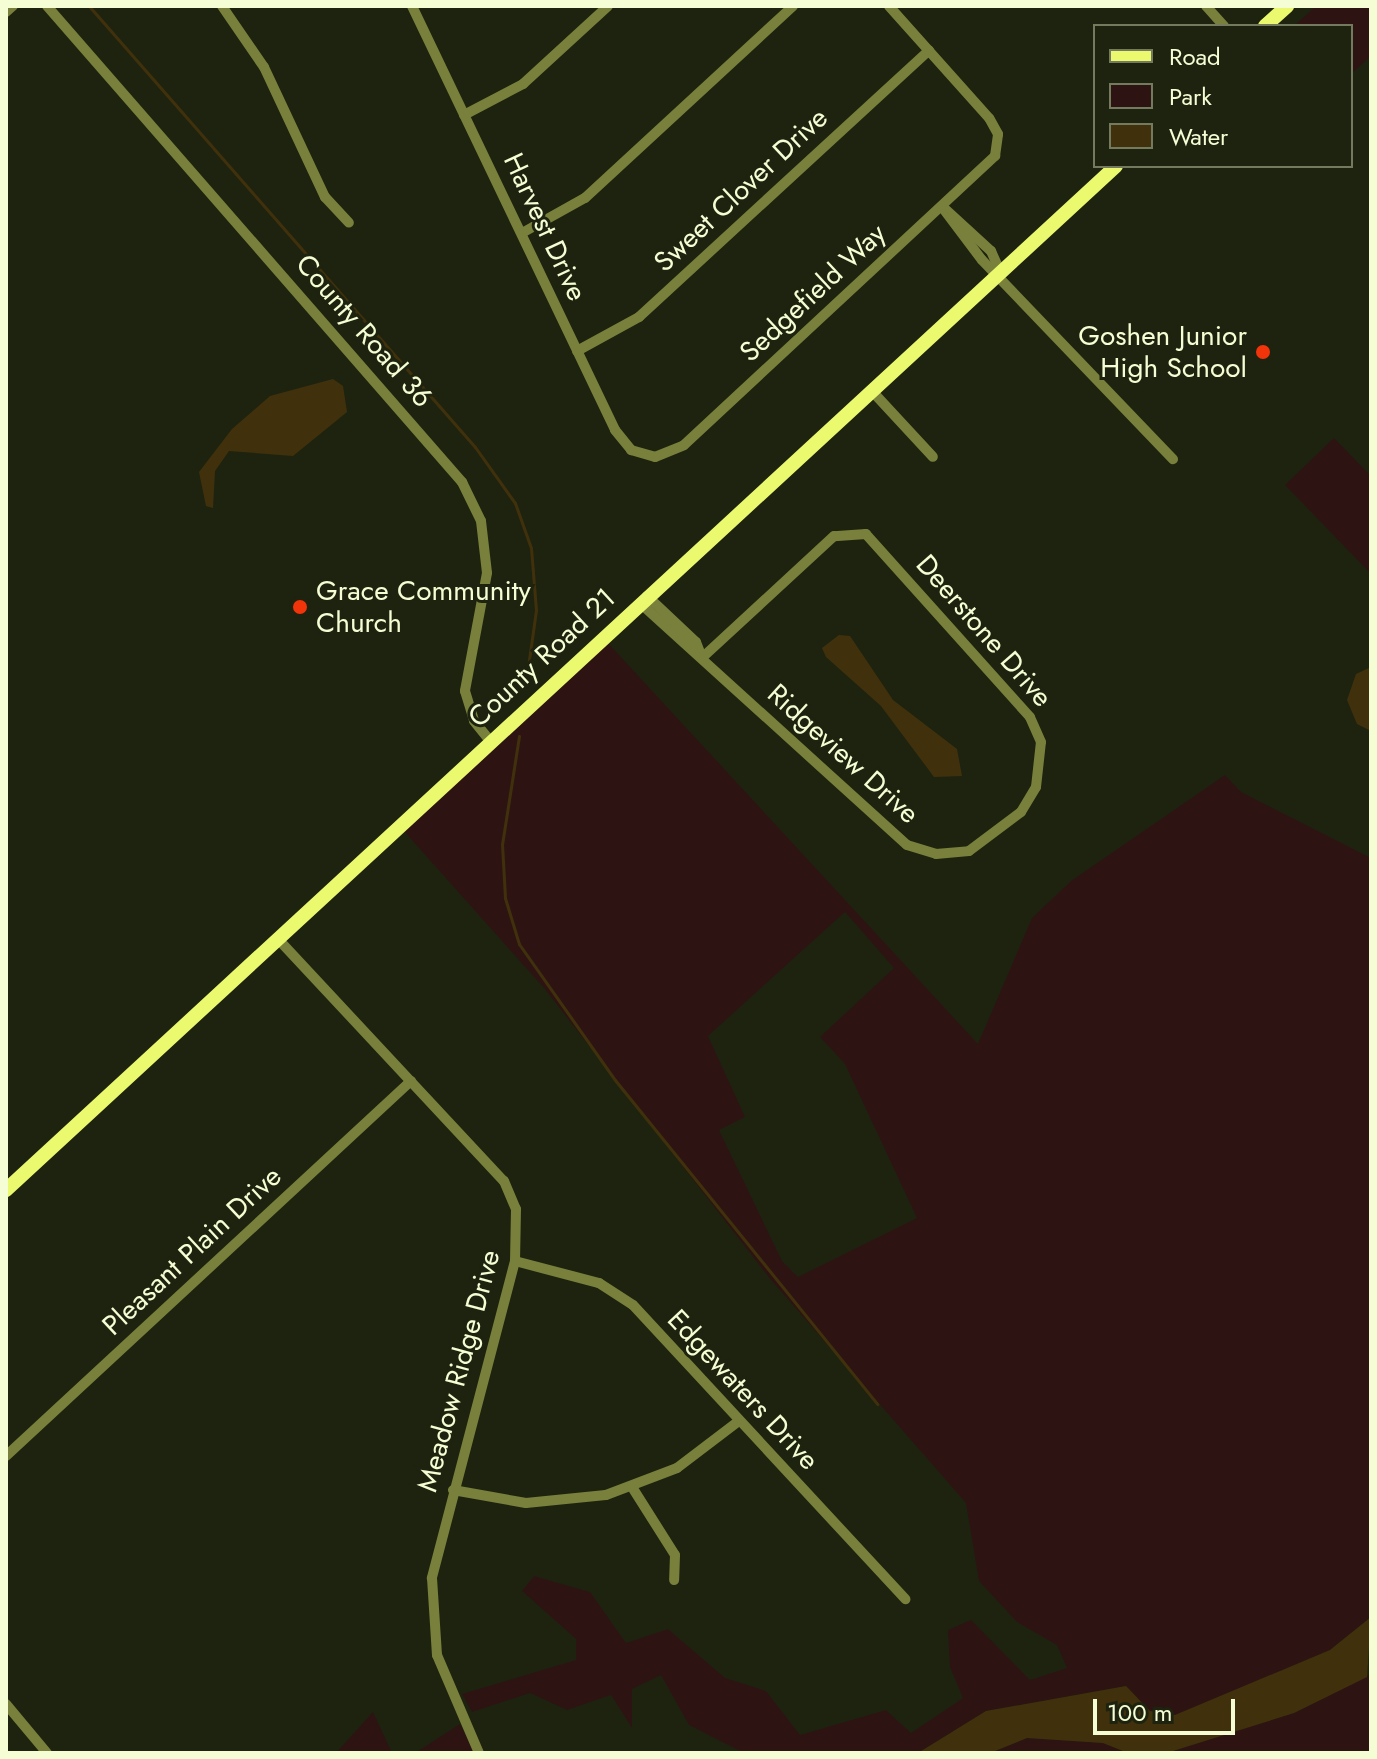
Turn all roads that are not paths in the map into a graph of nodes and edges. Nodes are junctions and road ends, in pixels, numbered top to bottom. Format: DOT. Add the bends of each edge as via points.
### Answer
graph roads {
  1 [pos="13,6"];
  2 [pos="47,6"];
  3 [pos="222,6"];
  4 [pos="412,6"];
  5 [pos="608,6"];
  6 [pos="793,6"];
  7 [pos="889,6"];
  8 [pos="1206,6"];
  9 [pos="1287,6"];
  10 [pos="6,12"];
  11 [pos="1222,24"];
  12 [pos="1267,24"];
  13 [pos="929,50"];
  14 [pos="464,115"];
  15 [pos="1114,168"];
  16 [pos="942,207"];
  17 [pos="349,223"];
  18 [pos="522,233"];
  19 [pos="1000,271"];
  20 [pos="577,351"];
  21 [pos="871,390"];
  22 [pos="647,457"];
  23 [pos="933,457"];
  24 [pos="1173,459"];
  25 [pos="643,600"];
  26 [pos="702,658"];
  27 [pos="491,742"];
  28 [pos="1041,742"];
  29 [pos="278,939"];
  30 [pos="411,1081"];
  31 [pos="6,1190"];
  32 [pos="515,1261"];
  33 [pos="739,1421"];
  34 [pos="6,1456"];
  35 [pos="632,1487"];
  36 [pos="453,1490"];
  37 [pos="674,1580"];
  38 [pos="905,1599"];
  39 [pos="6,1704"];
  40 [pos="47,1753"];
  41 [pos="479,1753"];
  1 -- 10 [label="street"];
  2 -- 27 [label="street, County Road 36" via="462,482 481,521 487,573 465,691 474,721"];
  3 -- 17 [label="street" via="264,67 325,197"];
  4 -- 14 [label="street, Harvest Drive"];
  5 -- 14 [label="street" via="523,84"];
  6 -- 18 [label="street" via="585,198"];
  7 -- 13 [label="street"];
  8 -- 11 [label="street"];
  9 -- 12 [label="street"];
  13 -- 16 [label="street, Sedgefield Way" via="989,118 999,145 990,163"];
  13 -- 20 [label="street, Sweet Clover Drive" via="639,317"];
  14 -- 18 [label="street, Harvest Drive"];
  15 -- 19 [label="street, County Road 21"];
  16 -- 19 [label="street" via="991,251"];
  16 -- 22 [label="street, Sedgefield Way" via="684,445"];
  18 -- 20 [label="street, Harvest Drive"];
  19 -- 21 [label="street, County Road 21"];
  19 -- 24 [label="street"];
  20 -- 22 [label="street, Harvest Drive" via="620,439"];
  21 -- 23 [label="street"];
  21 -- 25 [label="street, County Road 21"];
  25 -- 26 [label="street, Ridgeview Drive"];
  25 -- 27 [label="street, County Road 21"];
  26 -- 28 [label="street, Ridgeview Drive" via="895,838 919,851 952,855 992,838 1031,800"];
  26 -- 28 [label="street, Deerstone Drive" via="825,542 848,531 881,546 925,608 1021,706"];
  27 -- 29 [label="street, County Road 21"];
  29 -- 30 [label="street, Meadow Ridge Drive"];
  29 -- 31 [label="street, County Road 21"];
  30 -- 32 [label="street, Meadow Ridge Drive" via="504,1181 518,1220"];
  30 -- 34 [label="street, Pleasant Plain Drive"];
  32 -- 33 [label="street, Edgewaters Drive" via="617,1292"];
  32 -- 36 [label="street, Meadow Ridge Drive"];
  33 -- 35 [label="street" via="677,1468"];
  33 -- 38 [label="street, Edgewaters Drive"];
  35 -- 36 [label="street" via="554,1503"];
  35 -- 37 [label="street" via="675,1555"];
  36 -- 41 [label="street, Meadow Ridge Drive" via="432,1578 433,1630 446,1682"];
  39 -- 40 [label="street"];
}
